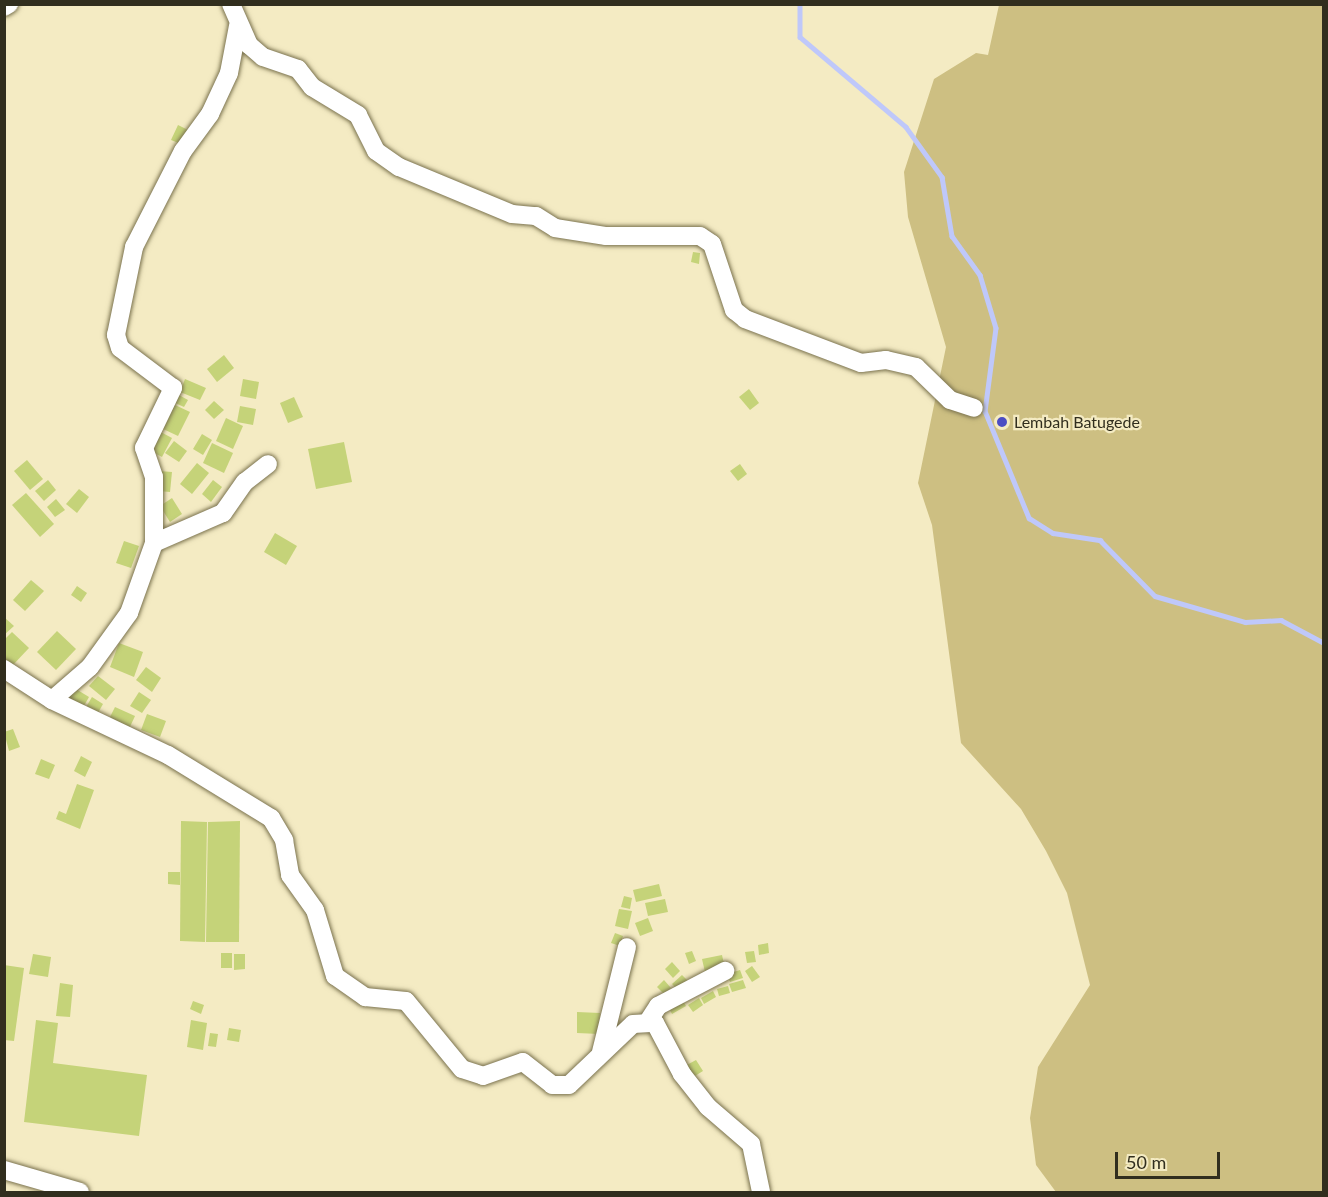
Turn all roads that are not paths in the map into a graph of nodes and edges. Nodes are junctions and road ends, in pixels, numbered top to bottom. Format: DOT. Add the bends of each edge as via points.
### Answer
graph roads {
  1 [pos="9,4"];
  2 [pos="231,4"];
  3 [pos="4,7"];
  4 [pos="238,27"];
  5 [pos="974,408"];
  6 [pos="268,464"];
  7 [pos="154,543"];
  8 [pos="4,669"];
  9 [pos="52,700"];
  10 [pos="627,947"];
  11 [pos="725,971"];
  12 [pos="649,1020"];
  13 [pos="601,1052"];
  14 [pos="4,1170"];
  15 [pos="80,1192"];
  16 [pos="761,1192"];
  1 -- 3 [label="street"];
  2 -- 4 [label="street"];
  4 -- 5 [label="street" via="263,57 298,69 312,87 358,115 376,151 399,167 512,214 536,216 555,228 606,236 700,236 712,244 734,310 745,319 861,363 886,360 916,366 950,400"];
  4 -- 7 [label="street" via="229,73 210,114 183,151 134,247 116,335 120,348 173,388 144,448 154,477"];
  6 -- 7 [label="street" via="245,482 223,513"];
  7 -- 9 [label="street" via="129,613 90,667"];
  8 -- 9 [label="street"];
  9 -- 13 [label="street" via="168,755 271,818 284,840 290,875 315,910 335,976 365,997 406,1000 462,1069 483,1076 523,1062 552,1085 562,1086 578,1079"];
  10 -- 13 [label="street"];
  11 -- 12 [label="street" via="658,1006"];
  12 -- 13 [label="street" via="633,1024"];
  12 -- 16 [label="street" via="664,1031 682,1074 708,1107 751,1144"];
  14 -- 15 [label="street"];
}
